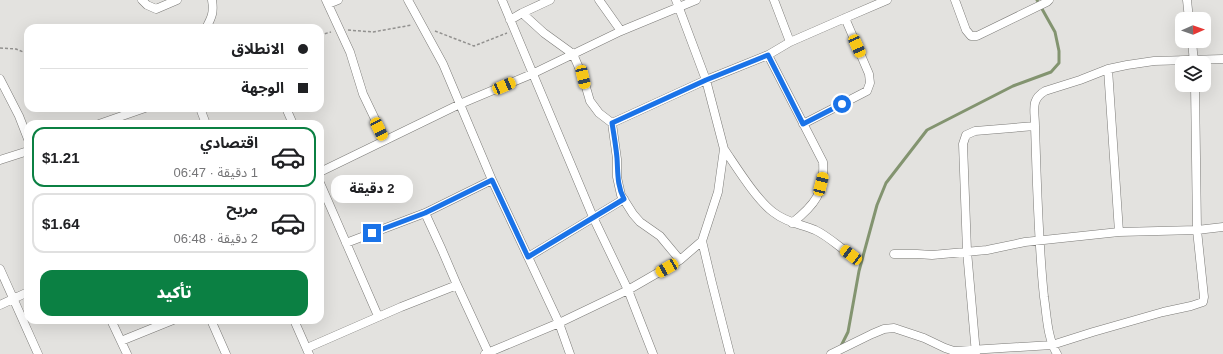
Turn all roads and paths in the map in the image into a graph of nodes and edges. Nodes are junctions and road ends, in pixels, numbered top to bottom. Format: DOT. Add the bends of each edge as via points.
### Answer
graph roads {
  1 [pos="142,0"];
  2 [pos="177,0"];
  3 [pos="212,0"];
  4 [pos="338,0"];
  5 [pos="408,0"];
  6 [pos="502,0"];
  7 [pos="550,0"];
  8 [pos="599,0"];
  9 [pos="696,0"];
  10 [pos="774,0"];
  11 [pos="887,0"];
  12 [pos="955,0"];
  13 [pos="1049,0"];
  14 [pos="1187,0"];
  15 [pos="327,2"];
  16 [pos="678,4"];
  17 [pos="1189,12"];
  18 [pos="522,13"];
  19 [pos="844,18"];
  20 [pos="510,20"];
  21 [pos="208,24"];
  22 [pos="424,26"];
  23 [pos="340,29"];
  24 [pos="515,30"];
  25 [pos="621,31"];
  26 [pos="324,34"];
  27 [pos="790,42"];
  28 [pos="0,48"];
  29 [pos="24,52"];
  30 [pos="573,54"];
  31 [pos="768,55"];
  32 [pos="1223,59"];
  33 [pos="1211,60"];
  34 [pos="1175,62"];
  35 [pos="1108,69"];
  36 [pos="532,74"];
  37 [pos="0,79"];
  38 [pos="706,80"];
  39 [pos="1195,92"];
  40 [pos="460,104"];
  41 [pos="134,112"];
  42 [pos="113,120"];
  43 [pos="612,123"];
  44 [pos="803,124"];
  45 [pos="1035,126"];
  46 [pos="24,129"];
  47 [pos="385,140"];
  48 [pos="724,149"];
  49 [pos="24,152"];
  50 [pos="0,160"];
  51 [pos="324,170"];
  52 [pos="492,180"];
  53 [pos="324,193"];
  54 [pos="624,199"];
  55 [pos="425,213"];
  56 [pos="593,217"];
  57 [pos="792,223"];
  58 [pos="1223,227"];
  59 [pos="1197,230"];
  60 [pos="1119,232"];
  61 [pos="1039,240"];
  62 [pos="702,241"];
  63 [pos="346,243"];
  64 [pos="967,251"];
  65 [pos="894,254"];
  66 [pos="851,255"];
  67 [pos="528,257"];
  68 [pos="680,260"];
  69 [pos="0,269"];
  70 [pos="457,285"];
  71 [pos="628,290"];
  72 [pos="24,294"];
  73 [pos="14,298"];
  74 [pos="0,304"];
  75 [pos="378,316"];
  76 [pos="24,321"];
  77 [pos="558,323"];
  78 [pos="25,324"];
  79 [pos="113,324"];
  80 [pos="164,324"];
  81 [pos="213,324"];
  82 [pos="296,324"];
  83 [pos="121,342"];
  84 [pos="1052,345"];
  85 [pos="308,351"];
  86 [pos="976,352"];
  87 [pos="486,353"];
  88 [pos="38,354"];
  89 [pos="127,354"];
  90 [pos="226,354"];
  91 [pos="570,354"];
  92 [pos="653,354"];
  93 [pos="730,354"];
  94 [pos="832,354"];
  95 [pos="1057,354"];
  1 -- 2 [label="street" via="156,9"];
  3 -- 21 [label="street" via="213,10"];
  4 -- 15 [label="street"];
  5 -- 22 [label="street"];
  6 -- 20 [label="street"];
  7 -- 18 [label="street"];
  8 -- 25 [label="street"];
  9 -- 16 [label="street"];
  10 -- 27 [label="street"];
  11 -- 19 [label="street"];
  12 -- 13 [label="street" via="966,30 971,36 977,36"];
  14 -- 17 [label="street"];
  15 -- 23 [label="street"];
  16 -- 25 [label="street"];
  16 -- 38 [label="street"];
  18 -- 20 [label="street"];
  18 -- 30 [label="street"];
  19 -- 27 [label="street"];
  19 -- 44 [label="street" via="870,74 867,91"];
  20 -- 24 [label="street"];
  22 -- 23 [label="path" via="405,26 372,32"];
  22 -- 24 [label="path" via="474,46"];
  22 -- 40 [label="street" via="444,64"];
  23 -- 26 [label="path"];
  23 -- 47 [label="street" via="363,94"];
  24 -- 36 [label="street"];
  25 -- 30 [label="street"];
  27 -- 31 [label="street"];
  28 -- 29 [label="path"];
  30 -- 36 [label="street"];
  30 -- 43 [label="street" via="590,101 599,113"];
  31 -- 38 [label="street"];
  31 -- 44 [label="street"];
  32 -- 33 [label="street"];
  34 -- 35 [label="street" via="1145,62"];
  35 -- 45 [label="street" via="1041,94 1034,103"];
  35 -- 60 [label="street"];
  36 -- 40 [label="street"];
  36 -- 56 [label="street"];
  37 -- 46 [label="street"];
  38 -- 43 [label="street"];
  38 -- 48 [label="street"];
  39 -- 59 [label="street"];
  40 -- 47 [label="street"];
  40 -- 52 [label="street"];
  41 -- 42 [label="street"];
  43 -- 54 [label="street" via="617,176"];
  44 -- 57 [label="street" via="823,162 824,174 815,202"];
  45 -- 61 [label="street"];
  45 -- 64 [label="street" via="976,131 966,135 963,144"];
  47 -- 51 [label="street"];
  48 -- 57 [label="street" via="762,201 773,212"];
  48 -- 62 [label="street" via="718,192"];
  49 -- 50 [label="street"];
  52 -- 55 [label="street"];
  52 -- 67 [label="street"];
  53 -- 63 [label="street"];
  54 -- 56 [label="street"];
  54 -- 68 [label="street" via="632,214 660,236"];
  55 -- 63 [label="street"];
  55 -- 70 [label="street"];
  56 -- 67 [label="street"];
  56 -- 71 [label="street"];
  57 -- 66 [label="street" via="822,234"];
  58 -- 59 [label="street"];
  59 -- 60 [label="street"];
  59 -- 84 [label="street" via="1203,302"];
  60 -- 61 [label="street"];
  61 -- 64 [label="street" via="987,250"];
  61 -- 84 [label="street"];
  62 -- 68 [label="street"];
  62 -- 93 [label="street"];
  63 -- 75 [label="street"];
  64 -- 65 [label="street" via="932,255"];
  64 -- 86 [label="street"];
  67 -- 77 [label="street"];
  68 -- 71 [label="street"];
  69 -- 73 [label="street"];
  70 -- 75 [label="street"];
  70 -- 87 [label="street"];
  71 -- 77 [label="street"];
  71 -- 92 [label="street"];
  72 -- 73 [label="street"];
  73 -- 74 [label="street"];
  73 -- 76 [label="street"];
  75 -- 85 [label="street"];
  77 -- 87 [label="street"];
  77 -- 91 [label="street"];
  78 -- 88 [label="street"];
  79 -- 83 [label="street"];
  80 -- 83 [label="street"];
  81 -- 90 [label="street"];
  82 -- 85 [label="street"];
  83 -- 89 [label="street"];
  84 -- 86 [label="street"];
  84 -- 95 [label="street"];
  86 -- 94 [label="street" via="954,351 894,328 872,334"];
}
